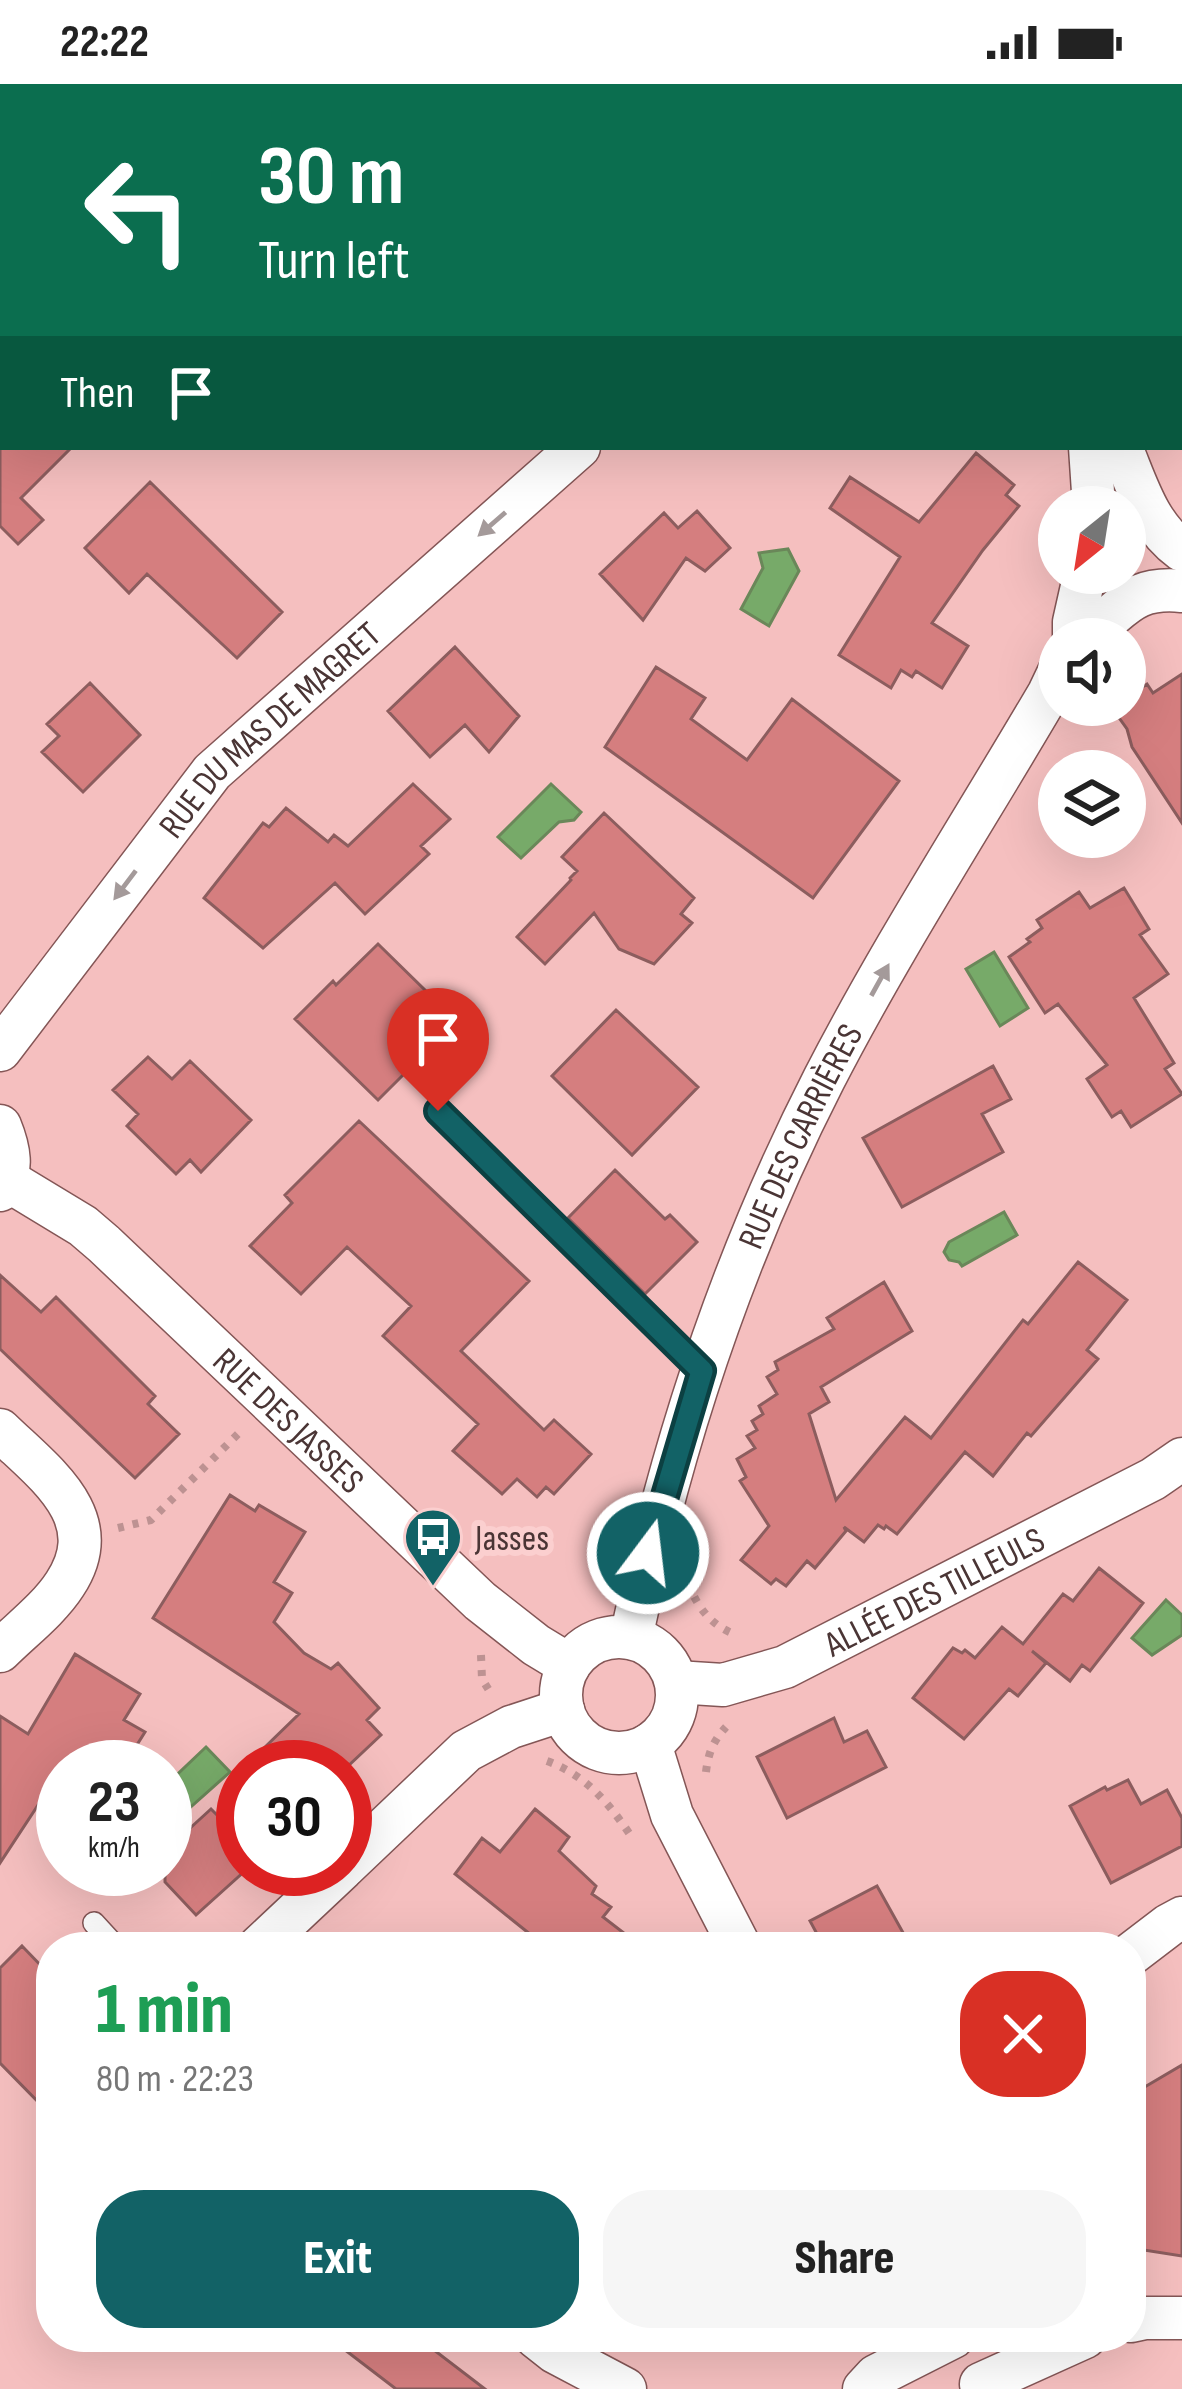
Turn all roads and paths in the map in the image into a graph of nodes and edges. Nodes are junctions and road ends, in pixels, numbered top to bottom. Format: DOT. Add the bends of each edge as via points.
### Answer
graph roads {
  1 [pos="576,450"];
  2 [pos="1090,450"];
  3 [pos="1122,450"];
  4 [pos="1093,486"];
  5 [pos="1182,550"];
  6 [pos="1182,591"];
  7 [pos="1108,618"];
  8 [pos="1038,712"];
  9 [pos="0,1050"];
  10 [pos="438,1111"];
  11 [pos="0,1126"];
  12 [pos="3,1185"];
  13 [pos="702,1371"];
  14 [pos="271,1401"];
  15 [pos="0,1430"];
  16 [pos="1182,1459"];
  17 [pos="82,1537"];
  18 [pos="631,1638"];
  19 [pos="0,1651"];
  20 [pos="569,1665"];
  21 [pos="676,1682"];
  22 [pos="563,1711"];
  23 [pos="511,1727"];
  24 [pos="650,1744"];
  25 [pos="372,1839"];
  26 [pos="640,1851"];
  27 [pos="313,1896"];
  28 [pos="1182,1918"];
  29 [pos="94,1923"];
  30 [pos="102,1932"];
  31 [pos="276,1932"];
  32 [pos="732,1932"];
  33 [pos="1146,1942"];
  34 [pos="1146,2318"];
  35 [pos="1182,2318"];
  36 [pos="555,2352"];
  37 [pos="923,2352"];
  38 [pos="962,2352"];
  39 [pos="1053,2352"];
  40 [pos="982,2386"];
  41 [pos="625,2389"];
  42 [pos="864,2389"];
  1 -- 9 [label="street, RUE DU MAS DE MAGRET, one-way" via="212,772"];
  2 -- 4 [label="street"];
  3 -- 5 [label="street" via="1144,504"];
  6 -- 7 [label="street" via="1130,598"];
  13 -- 8 [label="street, RUE DES CARRIÈRES, one-way" via="770,1192 824,1078"];
  10 -- 13 [label="lane"];
  11 -- 12 [label="street, RUE DES JASSES" via="9,1148"];
  12 -- 14 [label="street, RUE DES JASSES" via="83,1226"];
  13 -- 18 [label="street, RUE DES CARRIÈRES"];
  14 -- 17 [label="path" via="151,1520"];
  14 -- 20 [label="street, RUE DES JASSES" via="480,1601"];
  15 -- 17 [label="street" via="59,1487"];
  16 -- 21 [label="street, ALLÉE DES TILLEULS" via="785,1667 723,1684"];
  17 -- 19 [label="street" via="64,1587"];
  18 -- 20 [label="street" via="596,1641"];
  18 -- 21 [label="street" via="660,1654"];
  20 -- 22 [label="street"];
  21 -- 24 [label="street" via="673,1717"];
  22 -- 23 [label="street"];
  22 -- 24 [label="street" via="579,1736 606,1751"];
  23 -- 25 [label="street" via="466,1750"];
  23 -- 26 [label="path" via="534,1757 584,1780 607,1802"];
  24 -- 32 [label="street" via="673,1815"];
  27 -- 31 [label="street"];
  28 -- 33 [label="street"];
  29 -- 30 [label="lane"];
  34 -- 35 [label="street"];
  36 -- 41 [label="street"];
  37 -- 42 [label="street"];
  38 -- 40 [label="street"];
  39 -- 40 [label="street"];
}
